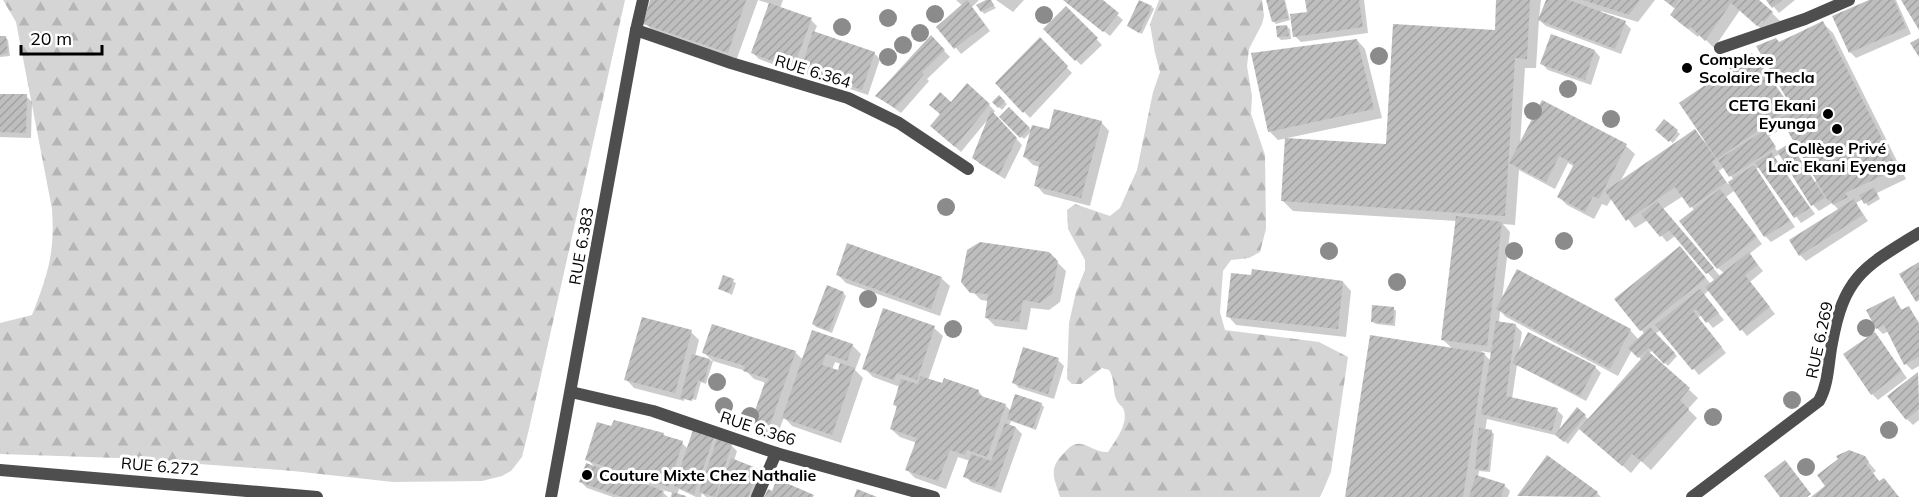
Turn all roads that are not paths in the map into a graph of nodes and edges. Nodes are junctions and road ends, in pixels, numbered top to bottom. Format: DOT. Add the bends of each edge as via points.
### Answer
graph roads {
  1 [pos="643,0"];
  2 [pos="1849,0"];
  3 [pos="636,30"];
  4 [pos="1720,48"];
  5 [pos="968,169"];
  6 [pos="1919,233"];
  7 [pos="571,392"];
  8 [pos="776,453"];
  9 [pos="0,470"];
  10 [pos="240,493"];
  11 [pos="317,497"];
  12 [pos="551,497"];
  13 [pos="758,497"];
  14 [pos="934,497"];
  15 [pos="1692,497"];
  1 -- 3 [label="street, RUE 6.383"];
  2 -- 4 [label="street"];
  3 -- 5 [label="street, RUE 6.364" via="848,98 899,123"];
  3 -- 7 [label="street, RUE 6.383"];
  6 -- 15 [label="street, RUE 6.269" via="1874,262 1849,288 1842,302 1820,401"];
  7 -- 8 [label="street, RUE 6.366" via="653,411"];
  7 -- 12 [label="street, RUE 6.383"];
  8 -- 13 [label="street"];
  8 -- 14 [label="street, RUE 6.366"];
  9 -- 10 [label="street, RUE 6.272"];
  10 -- 11 [label="street, RUE 6.272"];
}
